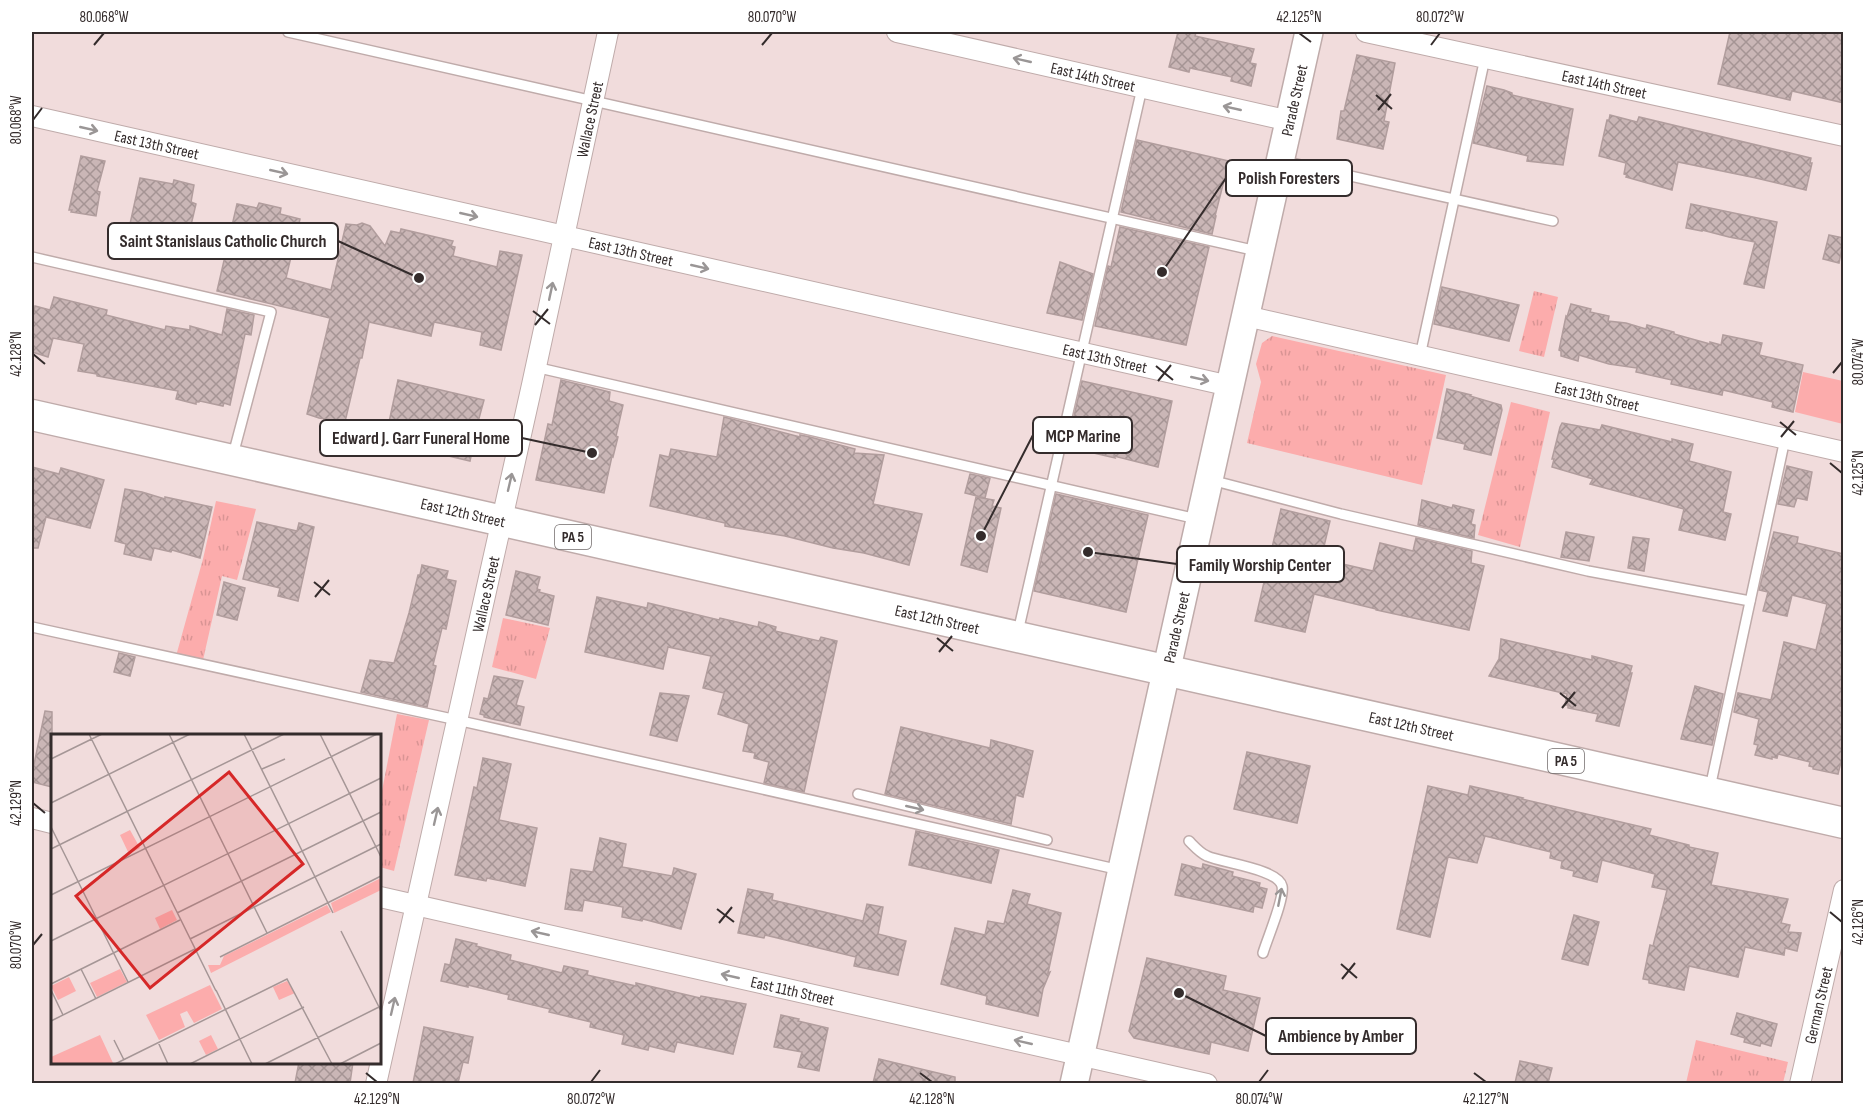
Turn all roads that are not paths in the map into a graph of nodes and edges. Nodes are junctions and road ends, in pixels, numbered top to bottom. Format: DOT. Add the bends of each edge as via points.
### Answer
graph roads {
  1 [pos="288,32"];
  2 [pos="609,32"];
  3 [pos="897,32"];
  4 [pos="1309,32"];
  5 [pos="1366,32"];
  6 [pos="1485,58"];
  7 [pos="1142,88"];
  8 [pos="594,100"];
  9 [pos="32,116"];
  10 [pos="1290,121"];
  11 [pos="1844,136"];
  12 [pos="1280,161"];
  13 [pos="1454,200"];
  14 [pos="1112,218"];
  15 [pos="1553,221"];
  16 [pos="563,236"];
  17 [pos="1260,252"];
  18 [pos="32,257"];
  19 [pos="1246,316"];
  20 [pos="1082,353"];
  21 [pos="1420,356"];
  22 [pos="535,367"];
  23 [pos="1230,386"];
  24 [pos="32,415"];
  25 [pos="1785,439"];
  26 [pos="1844,452"];
  27 [pos="231,461"];
  28 [pos="1210,480"];
  29 [pos="1051,486"];
  30 [pos="1201,520"];
  31 [pos="501,521"];
  32 [pos="1750,601"];
  33 [pos="32,627"];
  34 [pos="1016,637"];
  35 [pos="1166,671"];
  36 [pos="457,720"];
  37 [pos="1709,793"];
  38 [pos="858,794"];
  39 [pos="32,818"];
  40 [pos="51,823"];
  41 [pos="1844,823"];
  42 [pos="1047,840"];
  43 [pos="1189,841"];
  44 [pos="1122,871"];
  45 [pos="1844,890"];
  46 [pos="381,897"];
  47 [pos="416,906"];
  48 [pos="1263,953"];
  49 [pos="1080,1055"];
  50 [pos="381,1061"];
  51 [pos="380,1064"];
  52 [pos="376,1083"];
  53 [pos="1074,1083"];
  54 [pos="1207,1083"];
  55 [pos="1800,1083"];
  1 -- 8 [label="lane"];
  2 -- 8 [label="street, Wallace Street"];
  7 -- 3 [label="street, East 14th Street, one-way"];
  4 -- 10 [label="main road, Parade Street"];
  5 -- 6 [label="street, East 14th Street"];
  6 -- 11 [label="street, East 14th Street"];
  6 -- 13 [label="lane"];
  10 -- 7 [label="street, East 14th Street, one-way"];
  7 -- 14 [label="lane"];
  8 -- 14 [label="lane"];
  8 -- 16 [label="street, Wallace Street"];
  9 -- 16 [label="street, East 13th Street, one-way"];
  10 -- 12 [label="main road, Parade Street"];
  12 -- 13 [label="lane"];
  12 -- 17 [label="main road, Parade Street"];
  13 -- 15 [label="lane"];
  13 -- 21 [label="lane"];
  14 -- 17 [label="lane"];
  14 -- 20 [label="lane"];
  16 -- 20 [label="street, East 13th Street, one-way"];
  22 -- 16 [label="street, Wallace Street, one-way"];
  17 -- 19 [label="main road, Parade Street"];
  18 -- 27 [label="lane" via="271,312"];
  19 -- 21 [label="street, East 13th Street"];
  19 -- 23 [label="main road, Parade Street"];
  20 -- 23 [label="street, East 13th Street, one-way"];
  20 -- 29 [label="lane"];
  21 -- 25 [label="street, East 13th Street"];
  22 -- 29 [label="lane"];
  31 -- 22 [label="street, Wallace Street, one-way"];
  23 -- 28 [label="main road, Parade Street"];
  24 -- 27 [label="main road, East 12th Street / PA 5"];
  25 -- 26 [label="street, East 13th Street"];
  25 -- 32 [label="lane"];
  27 -- 31 [label="main road, East 12th Street / PA 5"];
  28 -- 30 [label="main road, Parade Street"];
  28 -- 32 [label="lane" via="1588,571"];
  29 -- 30 [label="lane"];
  29 -- 34 [label="lane"];
  30 -- 35 [label="main road, Parade Street"];
  31 -- 34 [label="main road, East 12th Street / PA 5"];
  31 -- 36 [label="street, Wallace Street"];
  32 -- 37 [label="lane"];
  33 -- 36 [label="lane"];
  34 -- 35 [label="main road, East 12th Street / PA 5"];
  35 -- 37 [label="main road, East 12th Street / PA 5"];
  35 -- 44 [label="main road, Parade Street"];
  36 -- 44 [label="lane"];
  47 -- 36 [label="street, Wallace Street, one-way"];
  37 -- 41 [label="main road, East 12th Street / PA 5"];
  38 -- 42 [label="lane, one-way"];
  39 -- 40 [label="street"];
  48 -- 43 [label="lane, one-way" via="1279,904 1281,882 1261,871 1204,855"];
  44 -- 49 [label="main road, Parade Street"];
  45 -- 55 [label="street, German Street"];
  46 -- 47 [label="street, East 11th Street"];
  49 -- 47 [label="street, East 11th Street, one-way"];
  50 -- 47 [label="street, Wallace Street, one-way"];
  49 -- 53 [label="main road, Parade Street"];
  49 -- 54 [label="street, East 11th Street"];
  52 -- 51 [label="street, Wallace Street, one-way"];
}
